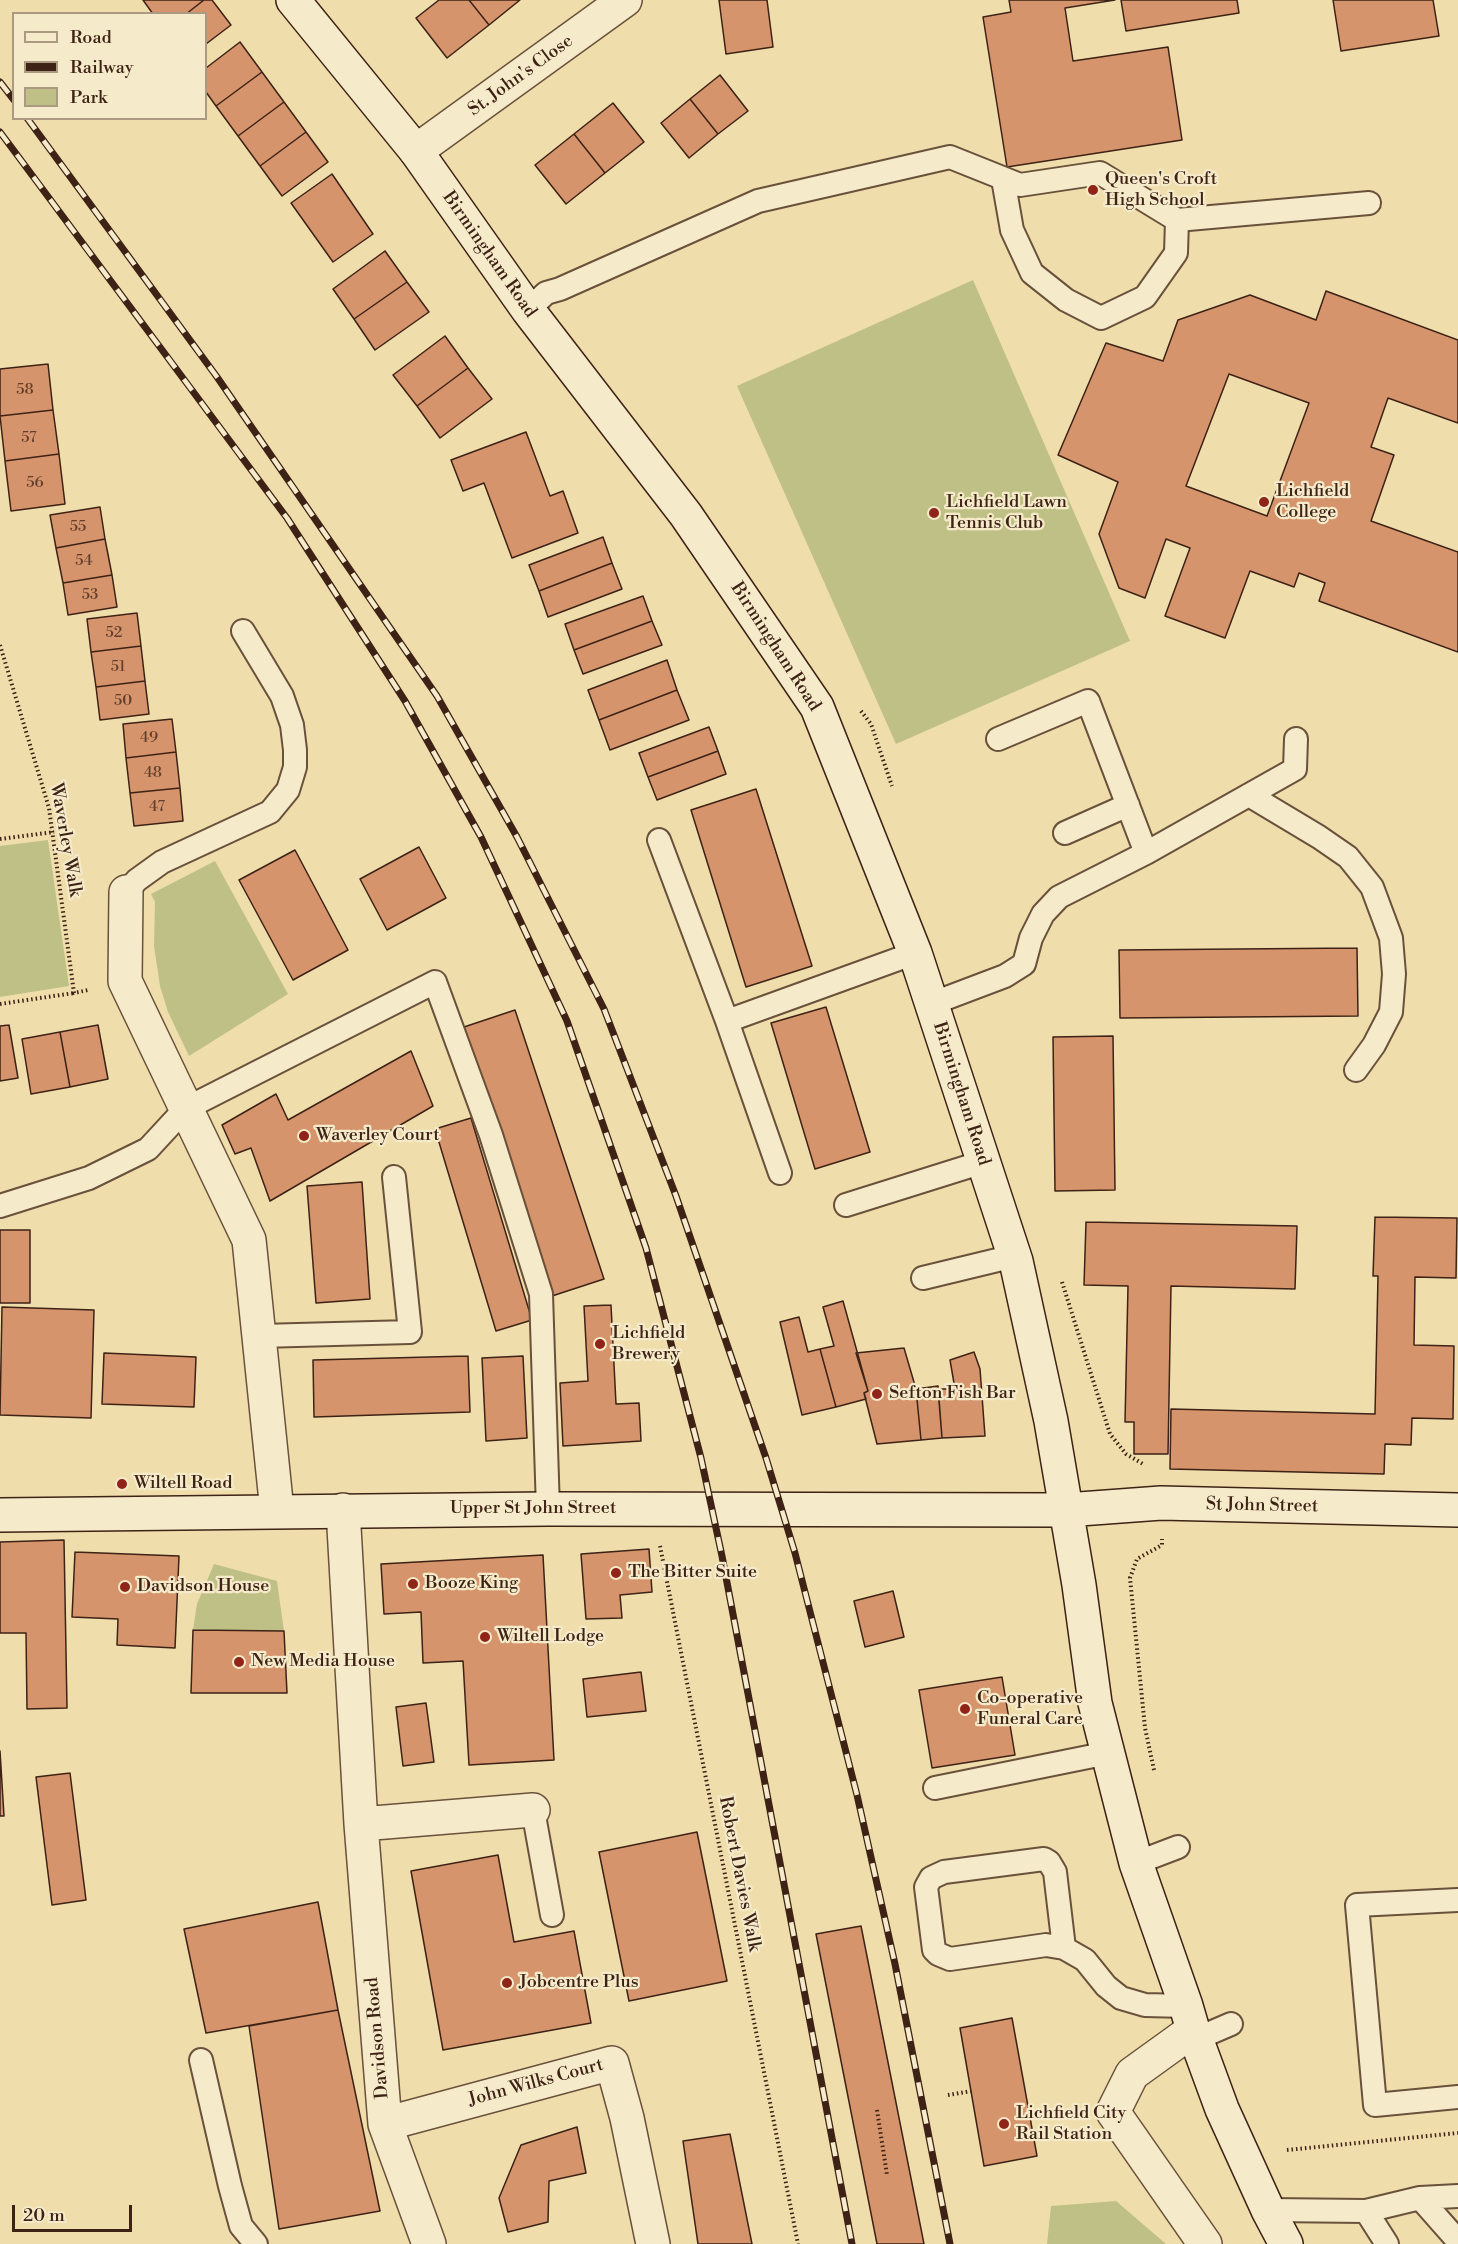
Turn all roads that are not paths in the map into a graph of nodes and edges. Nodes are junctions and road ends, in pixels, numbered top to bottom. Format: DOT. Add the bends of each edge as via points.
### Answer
graph roads {
  1 [pos="293,0"];
  2 [pos="625,0"];
  3 [pos="416,151"];
  4 [pos="1004,179"];
  5 [pos="1369,203"];
  6 [pos="1177,220"];
  7 [pos="528,310"];
  8 [pos="243,632"];
  9 [pos="998,739"];
  10 [pos="1296,739"];
  11 [pos="1249,795"];
  12 [pos="1128,805"];
  13 [pos="1065,833"];
  14 [pos="659,840"];
  15 [pos="1146,853"];
  16 [pos="126,892"];
  17 [pos="915,953"];
  18 [pos="931,1004"];
  19 [pos="727,1021"];
  20 [pos="1356,1070"];
  21 [pos="185,1109"];
  22 [pos="983,1162"];
  23 [pos="780,1173"];
  24 [pos="394,1177"];
  25 [pos="846,1205"];
  26 [pos="0,1206"];
  27 [pos="1014,1256"];
  28 [pos="923,1278"];
  29 [pos="260,1336"];
  30 [pos="548,1509"];
  31 [pos="343,1510"];
  32 [pos="1066,1510"];
  33 [pos="1458,1510"];
  34 [pos="277,1511"];
  35 [pos="0,1515"];
  36 [pos="1108,1753"];
  37 [pos="935,1788"];
  38 [pos="533,1810"];
  39 [pos="361,1824"];
  40 [pos="1178,1847"];
  41 [pos="1136,1863"];
  42 [pos="1458,1900"];
  43 [pos="552,1915"];
  44 [pos="1064,1948"];
  45 [pos="1232,2024"];
  46 [pos="1192,2025"];
  47 [pos="201,2060"];
  48 [pos="1458,2097"];
  49 [pos="384,2124"];
  50 [pos="1458,2196"];
  51 [pos="1420,2198"];
  52 [pos="1268,2211"];
  53 [pos="1366,2211"];
  54 [pos="1458,2241"];
  55 [pos="256,2244"];
  56 [pos="429,2244"];
  57 [pos="652,2244"];
  58 [pos="1205,2244"];
  59 [pos="1286,2244"];
  60 [pos="1387,2244"];
  1 -- 3 [label="street, Birmingham Road"];
  2 -- 3 [label="street, St. John's Close"];
  3 -- 7 [label="street, Birmingham Road"];
  4 -- 6 [label="lane" via="1020,185 1100,173"];
  4 -- 6 [label="lane" via="1012,230 1032,273 1066,300 1101,318 1145,297 1176,253"];
  4 -- 7 [label="lane" via="950,158 759,201 546,293"];
  5 -- 6 [label="lane"];
  7 -- 17 [label="street, Birmingham Road" via="686,515 817,707"];
  8 -- 16 [label="lane" via="282,696 292,725 294,767 288,790 270,812 162,862"];
  9 -- 12 [label="lane" via="1088,701"];
  10 -- 11 [label="lane" via="1295,769"];
  11 -- 15 [label="lane"];
  11 -- 20 [label="lane" via="1348,858 1372,887 1391,938 1395,974 1391,1012 1374,1046"];
  12 -- 13 [label="lane"];
  12 -- 15 [label="lane"];
  14 -- 19 [label="lane"];
  15 -- 18 [label="lane" via="1059,897 1043,914 1024,964 1005,976"];
  16 -- 21 [label="street" via="125,981"];
  17 -- 18 [label="street, Birmingham Road"];
  17 -- 19 [label="lane"];
  18 -- 22 [label="street, Birmingham Road"];
  19 -- 23 [label="lane"];
  21 -- 26 [label="lane" via="148,1149 89,1178"];
  21 -- 29 [label="street" via="249,1240"];
  21 -- 30 [label="lane" via="435,982 491,1135 541,1294"];
  22 -- 25 [label="lane"];
  22 -- 27 [label="street, Birmingham Road"];
  24 -- 29 [label="lane" via="410,1332"];
  27 -- 28 [label="lane"];
  27 -- 32 [label="street, Birmingham Road" via="1051,1421"];
  29 -- 34 [label="street"];
  30 -- 31 [label="street, Upper St John Street"];
  30 -- 32 [label="street, Upper St John Street"];
  31 -- 34 [label="street, Upper St John Street"];
  31 -- 39 [label="street, Davidson Road"];
  32 -- 33 [label="street, St John Street" via="1161,1503"];
  32 -- 36 [label="street, Birmingham Road" via="1095,1703"];
  34 -- 35 [label="street, Upper St John Street"];
  36 -- 37 [label="lane"];
  36 -- 41 [label="street, Birmingham Road"];
  38 -- 39 [label="street"];
  38 -- 43 [label="lane"];
  39 -- 49 [label="street, Davidson Road"];
  40 -- 41 [label="lane"];
  41 -- 46 [label="street, Birmingham Road"];
  42 -- 48 [label="lane" via="1357,1905 1374,2104"];
  44 -- 44 [label="lane" via="1046,1945 950,1959 938,1954 934,1950 927,1887 931,1878 944,1872 1044,1858 1055,1872"];
  44 -- 46 [label="lane" via="1085,1960 1121,1998"];
  45 -- 46 [label="lane"];
  46 -- 52 [label="street, Birmingham Road" via="1222,2109"];
  46 -- 58 [label="street" via="1132,2074 1113,2112"];
  47 -- 55 [label="lane" via="241,2226"];
  49 -- 56 [label="street, Davidson Road"];
  49 -- 57 [label="street, John Wilks Court" via="612,2063"];
  50 -- 51 [label="lane"];
  51 -- 53 [label="lane"];
  51 -- 54 [label="lane"];
  52 -- 53 [label="lane"];
  52 -- 59 [label="street, Birmingham Road"];
  53 -- 60 [label="lane"];
}
